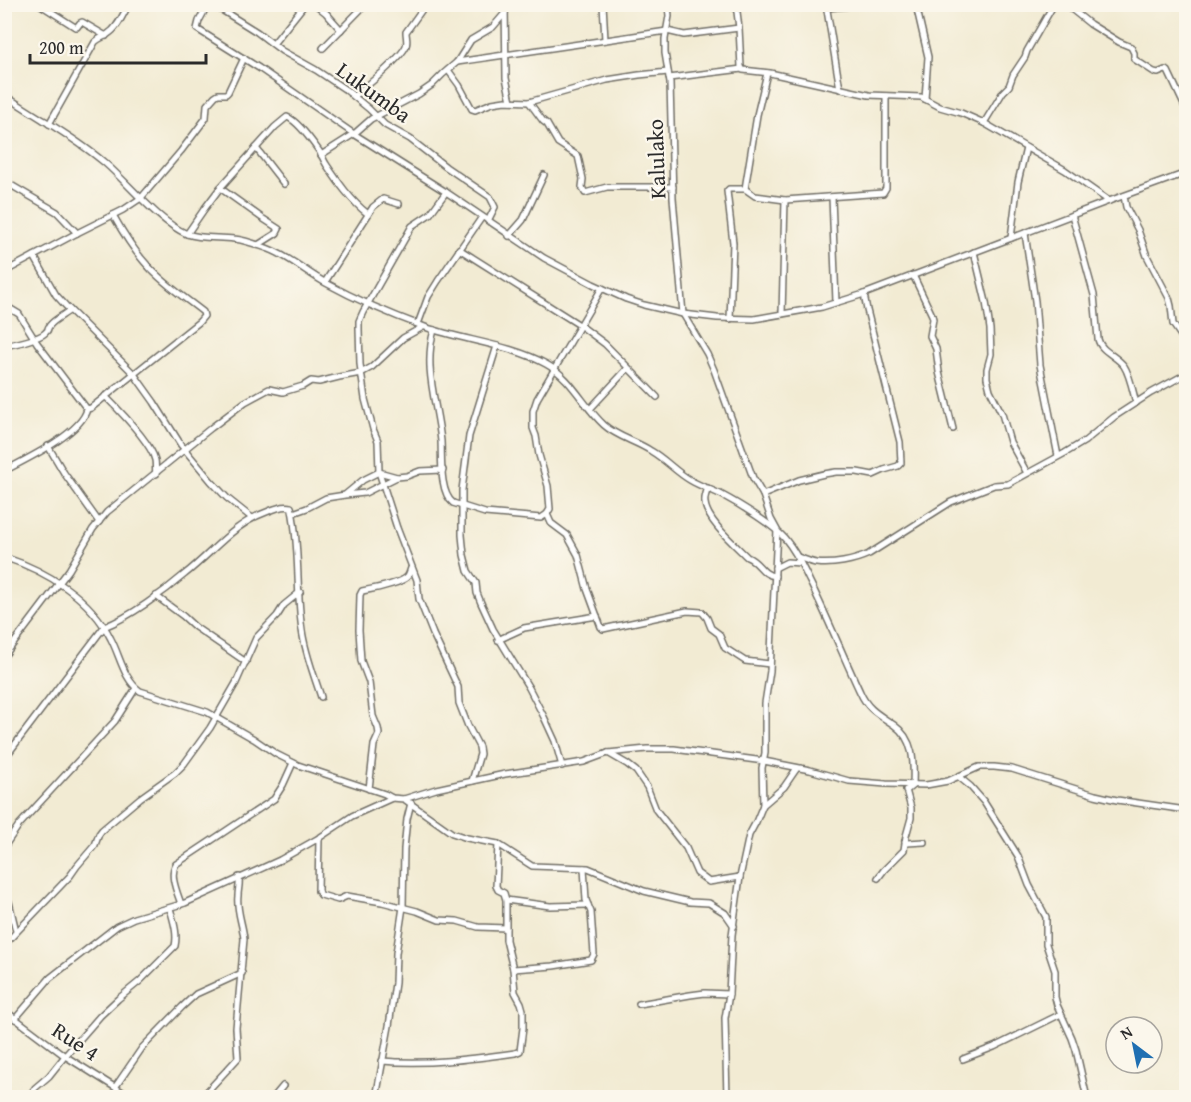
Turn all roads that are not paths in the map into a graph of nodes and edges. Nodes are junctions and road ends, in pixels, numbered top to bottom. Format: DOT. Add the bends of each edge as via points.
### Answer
graph roads {
  1 [pos="39,4"];
  2 [pos="129,4"];
  3 [pos="210,4"];
  4 [pos="305,4"];
  5 [pos="315,4"];
  6 [pos="366,4"];
  7 [pos="426,4"];
  8 [pos="505,4"];
  9 [pos="603,4"];
  10 [pos="668,4"];
  11 [pos="736,4"];
  12 [pos="872,4"];
  13 [pos="923,4"];
  14 [pos="1054,4"];
  15 [pos="1065,4"];
  16 [pos="916,5"];
  17 [pos="826,7"];
  18 [pos="505,13"];
  19 [pos="739,28"];
  20 [pos="340,30"];
  21 [pos="667,31"];
  22 [pos="106,36"];
  23 [pos="605,40"];
  24 [pos="273,44"];
  25 [pos="323,48"];
  26 [pos="507,55"];
  27 [pos="244,58"];
  28 [pos="457,62"];
  29 [pos="742,69"];
  30 [pos="448,70"];
  31 [pos="767,73"];
  32 [pos="668,75"];
  33 [pos="840,88"];
  34 [pos="4,96"];
  35 [pos="354,96"];
  36 [pos="886,96"];
  37 [pos="925,99"];
  38 [pos="511,101"];
  39 [pos="529,102"];
  40 [pos="1186,109"];
  41 [pos="376,117"];
  42 [pos="984,123"];
  43 [pos="49,124"];
  44 [pos="354,134"];
  45 [pos="256,148"];
  46 [pos="1026,148"];
  47 [pos="321,155"];
  48 [pos="1186,173"];
  49 [pos="544,175"];
  50 [pos="4,181"];
  51 [pos="284,184"];
  52 [pos="12,185"];
  53 [pos="673,187"];
  54 [pos="220,188"];
  55 [pos="745,189"];
  56 [pos="4,190"];
  57 [pos="446,192"];
  58 [pos="1124,196"];
  59 [pos="832,197"];
  60 [pos="141,198"];
  61 [pos="785,200"];
  62 [pos="1109,201"];
  63 [pos="399,204"];
  64 [pos="368,214"];
  65 [pos="113,215"];
  66 [pos="1072,215"];
  67 [pos="482,217"];
  68 [pos="488,221"];
  69 [pos="77,233"];
  70 [pos="1025,233"];
  71 [pos="188,234"];
  72 [pos="509,236"];
  73 [pos="1011,238"];
  74 [pos="258,245"];
  75 [pos="459,249"];
  76 [pos="974,252"];
  77 [pos="34,256"];
  78 [pos="4,272"];
  79 [pos="913,275"];
  80 [pos="325,282"];
  81 [pos="602,288"];
  82 [pos="864,294"];
  83 [pos="836,302"];
  84 [pos="368,304"];
  85 [pos="4,305"];
  86 [pos="70,310"];
  87 [pos="684,314"];
  88 [pos="782,314"];
  89 [pos="730,318"];
  90 [pos="420,325"];
  91 [pos="581,326"];
  92 [pos="434,330"];
  93 [pos="34,338"];
  94 [pos="4,342"];
  95 [pos="1186,343"];
  96 [pos="497,346"];
  97 [pos="628,368"];
  98 [pos="555,369"];
  99 [pos="361,373"];
  100 [pos="134,374"];
  101 [pos="1186,374"];
  102 [pos="105,396"];
  103 [pos="657,397"];
  104 [pos="1136,403"];
  105 [pos="87,409"];
  106 [pos="590,409"];
  107 [pos="953,429"];
  108 [pos="48,446"];
  109 [pos="185,450"];
  110 [pos="1059,456"];
  111 [pos="443,470"];
  112 [pos="4,471"];
  113 [pos="379,472"];
  114 [pos="1027,473"];
  115 [pos="156,474"];
  116 [pos="397,477"];
  117 [pos="383,484"];
  118 [pos="708,488"];
  119 [pos="345,495"];
  120 [pos="763,495"];
  121 [pos="461,505"];
  122 [pos="293,513"];
  123 [pos="547,514"];
  124 [pos="252,518"];
  125 [pos="99,522"];
  126 [pos="777,530"];
  127 [pos="5,558"];
  128 [pos="799,560"];
  129 [pos="411,568"];
  130 [pos="775,568"];
  131 [pos="774,576"];
  132 [pos="58,584"];
  133 [pos="300,592"];
  134 [pos="156,596"];
  135 [pos="597,616"];
  136 [pos="104,627"];
  137 [pos="498,640"];
  138 [pos="4,656"];
  139 [pos="246,662"];
  140 [pos="770,664"];
  141 [pos="136,688"];
  142 [pos="321,698"];
  143 [pos="216,717"];
  144 [pos="608,753"];
  145 [pos="4,759"];
  146 [pos="764,761"];
  147 [pos="293,763"];
  148 [pos="562,766"];
  149 [pos="797,768"];
  150 [pos="959,777"];
  151 [pos="472,781"];
  152 [pos="900,785"];
  153 [pos="913,785"];
  154 [pos="369,789"];
  155 [pos="907,790"];
  156 [pos="392,798"];
  157 [pos="404,799"];
  158 [pos="411,803"];
  159 [pos="763,805"];
  160 [pos="1186,810"];
  161 [pos="319,838"];
  162 [pos="924,842"];
  163 [pos="498,844"];
  164 [pos="905,844"];
  165 [pos="4,847"];
  166 [pos="584,868"];
  167 [pos="239,877"];
  168 [pos="740,877"];
  169 [pos="878,878"];
  170 [pos="4,896"];
  171 [pos="506,900"];
  172 [pos="181,904"];
  173 [pos="588,905"];
  174 [pos="403,907"];
  175 [pos="170,908"];
  176 [pos="734,926"];
  177 [pos="506,928"];
  178 [pos="16,932"];
  179 [pos="4,945"];
  180 [pos="513,969"];
  181 [pos="242,973"];
  182 [pos="729,994"];
  183 [pos="639,1004"];
  184 [pos="4,1010"];
  185 [pos="1061,1014"];
  186 [pos="15,1019"];
  187 [pos="65,1056"];
  188 [pos="963,1059"];
  189 [pos="382,1061"];
  190 [pos="116,1086"];
  191 [pos="284,1086"];
  192 [pos="28,1098"];
  193 [pos="132,1098"];
  194 [pos="201,1098"];
  195 [pos="273,1098"];
  196 [pos="376,1098"];
  197 [pos="727,1098"];
  198 [pos="1087,1098"];
  1 -- 22 [label="street" via="75,27 82,22"];
  2 -- 22 [label="street"];
  3 -- 24 [label="street, Lukumba"];
  3 -- 27 [label="street" via="197,29"];
  4 -- 24 [label="street"];
  5 -- 20 [label="street"];
  6 -- 20 [label="street"];
  7 -- 35 [label="street" via="406,32 408,42 404,50"];
  8 -- 18 [label="street"];
  9 -- 23 [label="street"];
  10 -- 21 [label="street, Kalulako"];
  11 -- 19 [label="street"];
  12 -- 17 [label="street"];
  13 -- 16 [label="street"];
  14 -- 42 [label="street"];
  15 -- 40 [label="street" via="1090,24 1131,47 1140,64 1158,73 1168,71"];
  16 -- 37 [label="street" via="928,57"];
  17 -- 33 [label="street"];
  18 -- 26 [label="street"];
  18 -- 28 [label="street" via="494,27 471,40"];
  19 -- 21 [label="street" via="684,35"];
  19 -- 29 [label="street"];
  20 -- 25 [label="street"];
  21 -- 23 [label="street"];
  21 -- 32 [label="street, Kalulako"];
  22 -- 43 [label="street" via="95,42"];
  23 -- 26 [label="street"];
  24 -- 35 [label="street, Lukumba"];
  26 -- 28 [label="street"];
  26 -- 38 [label="street"];
  27 -- 44 [label="street"];
  27 -- 60 [label="street" via="228,92 218,94 207,105 206,118"];
  28 -- 30 [label="street"];
  29 -- 31 [label="street"];
  29 -- 32 [label="street"];
  30 -- 38 [label="street" via="472,109"];
  30 -- 41 [label="street" via="427,89"];
  31 -- 33 [label="street"];
  31 -- 55 [label="street"];
  32 -- 39 [label="street" via="607,80"];
  32 -- 53 [label="street, Kalulako"];
  33 -- 36 [label="street"];
  34 -- 43 [label="street"];
  35 -- 41 [label="street, Lukumba"];
  36 -- 37 [label="street"];
  36 -- 59 [label="street" via="885,191"];
  37 -- 42 [label="street"];
  38 -- 39 [label="street"];
  39 -- 53 [label="street" via="558,143 578,156 585,193 607,187"];
  41 -- 44 [label="street"];
  41 -- 68 [label="street, Lukumba" via="490,197 495,207"];
  42 -- 46 [label="street"];
  43 -- 60 [label="street" via="95,154"];
  44 -- 47 [label="street"];
  44 -- 57 [label="street"];
  45 -- 47 [label="street" via="287,117"];
  45 -- 51 [label="street"];
  45 -- 54 [label="street"];
  46 -- 62 [label="street"];
  46 -- 73 [label="street"];
  47 -- 64 [label="street" via="358,207"];
  48 -- 58 [label="street"];
  49 -- 72 [label="street" via="523,220"];
  50 -- 52 [label="street"];
  52 -- 56 [label="street"];
  52 -- 69 [label="street" via="57,212"];
  53 -- 87 [label="street, Kalulako"];
  54 -- 71 [label="street"];
  54 -- 74 [label="street" via="279,229"];
  55 -- 61 [label="street" via="755,196"];
  55 -- 89 [label="street" via="729,189 726,194 733,243"];
  57 -- 67 [label="street"];
  57 -- 84 [label="street" via="430,213 412,226"];
  58 -- 62 [label="street"];
  58 -- 95 [label="street" via="1168,298 1173,324"];
  59 -- 61 [label="street"];
  59 -- 83 [label="street"];
  60 -- 65 [label="street"];
  60 -- 71 [label="street"];
  61 -- 88 [label="street"];
  62 -- 66 [label="street"];
  63 -- 64 [label="street" via="383,200"];
  64 -- 80 [label="street"];
  65 -- 69 [label="street"];
  65 -- 100 [label="street" via="149,267 204,314"];
  66 -- 70 [label="street"];
  66 -- 104 [label="street" via="1094,295 1100,345 1127,369"];
  67 -- 68 [label="street"];
  67 -- 75 [label="street"];
  68 -- 72 [label="street"];
  69 -- 77 [label="street"];
  70 -- 73 [label="street"];
  70 -- 110 [label="street" via="1040,365"];
  71 -- 74 [label="street"];
  72 -- 81 [label="street"];
  73 -- 76 [label="street"];
  74 -- 80 [label="street" via="283,255"];
  75 -- 90 [label="street" via="428,297"];
  75 -- 91 [label="street"];
  76 -- 79 [label="street"];
  76 -- 114 [label="street" via="990,329 987,378 1010,442"];
  77 -- 78 [label="street"];
  77 -- 86 [label="street" via="56,295"];
  79 -- 82 [label="street"];
  79 -- 107 [label="street" via="933,319 930,336"];
  80 -- 84 [label="street"];
  81 -- 87 [label="street" via="644,305"];
  81 -- 91 [label="street"];
  82 -- 83 [label="street"];
  82 -- 120 [label="street" via="900,442 901,462 873,476 857,472 824,474"];
  83 -- 88 [label="street"];
  84 -- 90 [label="street"];
  84 -- 99 [label="street" via="359,321"];
  85 -- 93 [label="street" via="19,314"];
  86 -- 93 [label="street" via="50,324 47,332"];
  86 -- 100 [label="street"];
  87 -- 89 [label="street"];
  87 -- 120 [label="street" via="714,370 753,478"];
  88 -- 89 [label="street"];
  90 -- 92 [label="street"];
  90 -- 99 [label="street"];
  91 -- 97 [label="street"];
  91 -- 98 [label="street"];
  92 -- 96 [label="street"];
  92 -- 111 [label="street" via="430,343 431,388"];
  93 -- 94 [label="street" via="11,345"];
  93 -- 105 [label="street"];
  96 -- 98 [label="street"];
  96 -- 121 [label="street" via="469,436"];
  97 -- 103 [label="street"];
  97 -- 106 [label="street"];
  98 -- 106 [label="street"];
  98 -- 123 [label="street" via="533,411 533,428 549,486"];
  99 -- 109 [label="street" via="311,381 283,392 264,391"];
  99 -- 113 [label="street" via="378,441"];
  100 -- 102 [label="street"];
  100 -- 109 [label="street"];
  101 -- 104 [label="street"];
  102 -- 105 [label="street"];
  102 -- 115 [label="street" via="145,442 154,457"];
  104 -- 110 [label="street"];
  105 -- 108 [label="street" via="74,429"];
  106 -- 118 [label="street" via="614,432"];
  108 -- 112 [label="street"];
  108 -- 125 [label="street"];
  109 -- 115 [label="street"];
  109 -- 124 [label="street" via="222,493"];
  110 -- 114 [label="street"];
  111 -- 116 [label="street"];
  111 -- 121 [label="street" via="449,500"];
  113 -- 116 [label="street"];
  113 -- 117 [label="street"];
  113 -- 119 [label="street"];
  114 -- 128 [label="street" via="1008,484 994,485 951,501 858,559 826,564"];
  115 -- 125 [label="street"];
  116 -- 117 [label="street"];
  117 -- 119 [label="street" via="365,493"];
  117 -- 129 [label="street"];
  118 -- 126 [label="street"];
  118 -- 131 [label="street" via="705,504 712,519 747,557 755,560 768,576"];
  119 -- 122 [label="street" via="321,500"];
  120 -- 126 [label="street"];
  121 -- 123 [label="street" via="485,513 541,518"];
  121 -- 137 [label="street" via="466,566"];
  122 -- 124 [label="street" via="289,506"];
  122 -- 133 [label="street"];
  123 -- 135 [label="street" via="551,523 567,535 578,555"];
  124 -- 134 [label="street"];
  125 -- 132 [label="street"];
  126 -- 128 [label="street"];
  126 -- 130 [label="street"];
  127 -- 132 [label="street" via="37,569"];
  128 -- 130 [label="street"];
  128 -- 153 [label="street" via="863,698 909,742"];
  129 -- 151 [label="street" via="419,599 458,687 459,703 480,751"];
  129 -- 154 [label="street" via="404,579 362,591 360,595 361,662 379,734"];
  130 -- 131 [label="street"];
  131 -- 140 [label="street"];
  132 -- 136 [label="street" via="93,611"];
  132 -- 138 [label="street"];
  133 -- 139 [label="street" via="256,638"];
  133 -- 142 [label="street" via="304,643"];
  134 -- 136 [label="street"];
  134 -- 139 [label="street"];
  135 -- 137 [label="street" via="524,627"];
  135 -- 140 [label="street" via="603,629 687,611 702,612 725,648 745,661"];
  136 -- 141 [label="street"];
  136 -- 145 [label="street"];
  137 -- 148 [label="street" via="544,717"];
  139 -- 143 [label="street"];
  140 -- 146 [label="street"];
  141 -- 143 [label="street"];
  141 -- 165 [label="street" via="115,721 19,825"];
  143 -- 147 [label="street"];
  143 -- 178 [label="street" via="179,769 102,830 70,876"];
  144 -- 146 [label="street" via="674,749"];
  144 -- 148 [label="street"];
  144 -- 168 [label="street" via="636,771 656,810 686,848 697,873 709,882"];
  146 -- 149 [label="street"];
  146 -- 159 [label="street"];
  147 -- 154 [label="street"];
  147 -- 172 [label="street" via="274,799 173,867"];
  148 -- 151 [label="street"];
  149 -- 152 [label="street" via="849,781"];
  149 -- 159 [label="street" via="784,787"];
  150 -- 153 [label="street"];
  150 -- 160 [label="street" via="979,767 1012,769 1095,795"];
  150 -- 185 [label="street" via="984,802 1018,856 1046,917 1046,944 1055,971 1055,997"];
  151 -- 157 [label="street"];
  152 -- 153 [label="street"];
  152 -- 155 [label="street"];
  153 -- 155 [label="street"];
  154 -- 156 [label="street"];
  155 -- 164 [label="street" via="912,808"];
  156 -- 157 [label="street"];
  156 -- 161 [label="street" via="352,816"];
  157 -- 158 [label="street"];
  158 -- 163 [label="street" via="452,832"];
  158 -- 174 [label="street" via="404,849"];
  159 -- 168 [label="street" via="748,835"];
  161 -- 167 [label="street"];
  161 -- 174 [label="street" via="319,894 338,900 347,896"];
  162 -- 164 [label="street"];
  163 -- 166 [label="street" via="532,866"];
  163 -- 171 [label="street" via="495,886"];
  164 -- 169 [label="street"];
  166 -- 173 [label="street"];
  166 -- 176 [label="street" via="644,891 709,903 725,913"];
  167 -- 172 [label="street"];
  167 -- 181 [label="street" via="237,894 244,939"];
  168 -- 176 [label="street"];
  170 -- 178 [label="street"];
  171 -- 173 [label="street" via="550,906"];
  171 -- 177 [label="street"];
  172 -- 175 [label="street"];
  173 -- 180 [label="street" via="594,954 591,960"];
  174 -- 177 [label="street" via="439,920"];
  174 -- 189 [label="street"];
  175 -- 186 [label="street" via="125,922 104,935 50,978"];
  175 -- 187 [label="street" via="175,946 100,1016"];
  176 -- 182 [label="street"];
  177 -- 180 [label="street"];
  178 -- 179 [label="street"];
  180 -- 189 [label="street" via="515,992 523,1010 519,1052 433,1062"];
  181 -- 190 [label="street" via="196,994 142,1048"];
  181 -- 194 [label="street" via="236,1028 238,1058"];
  182 -- 183 [label="street" via="705,993"];
  182 -- 197 [label="street" via="725,1018"];
  184 -- 186 [label="street, Rue 4"];
  185 -- 188 [label="street"];
  185 -- 198 [label="street" via="1076,1050"];
  186 -- 187 [label="street, Rue 4"];
  187 -- 190 [label="street, Rue 4"];
  187 -- 192 [label="street"];
  189 -- 196 [label="street"];
  190 -- 193 [label="street, Rue 4"];
  191 -- 195 [label="street"];
}
